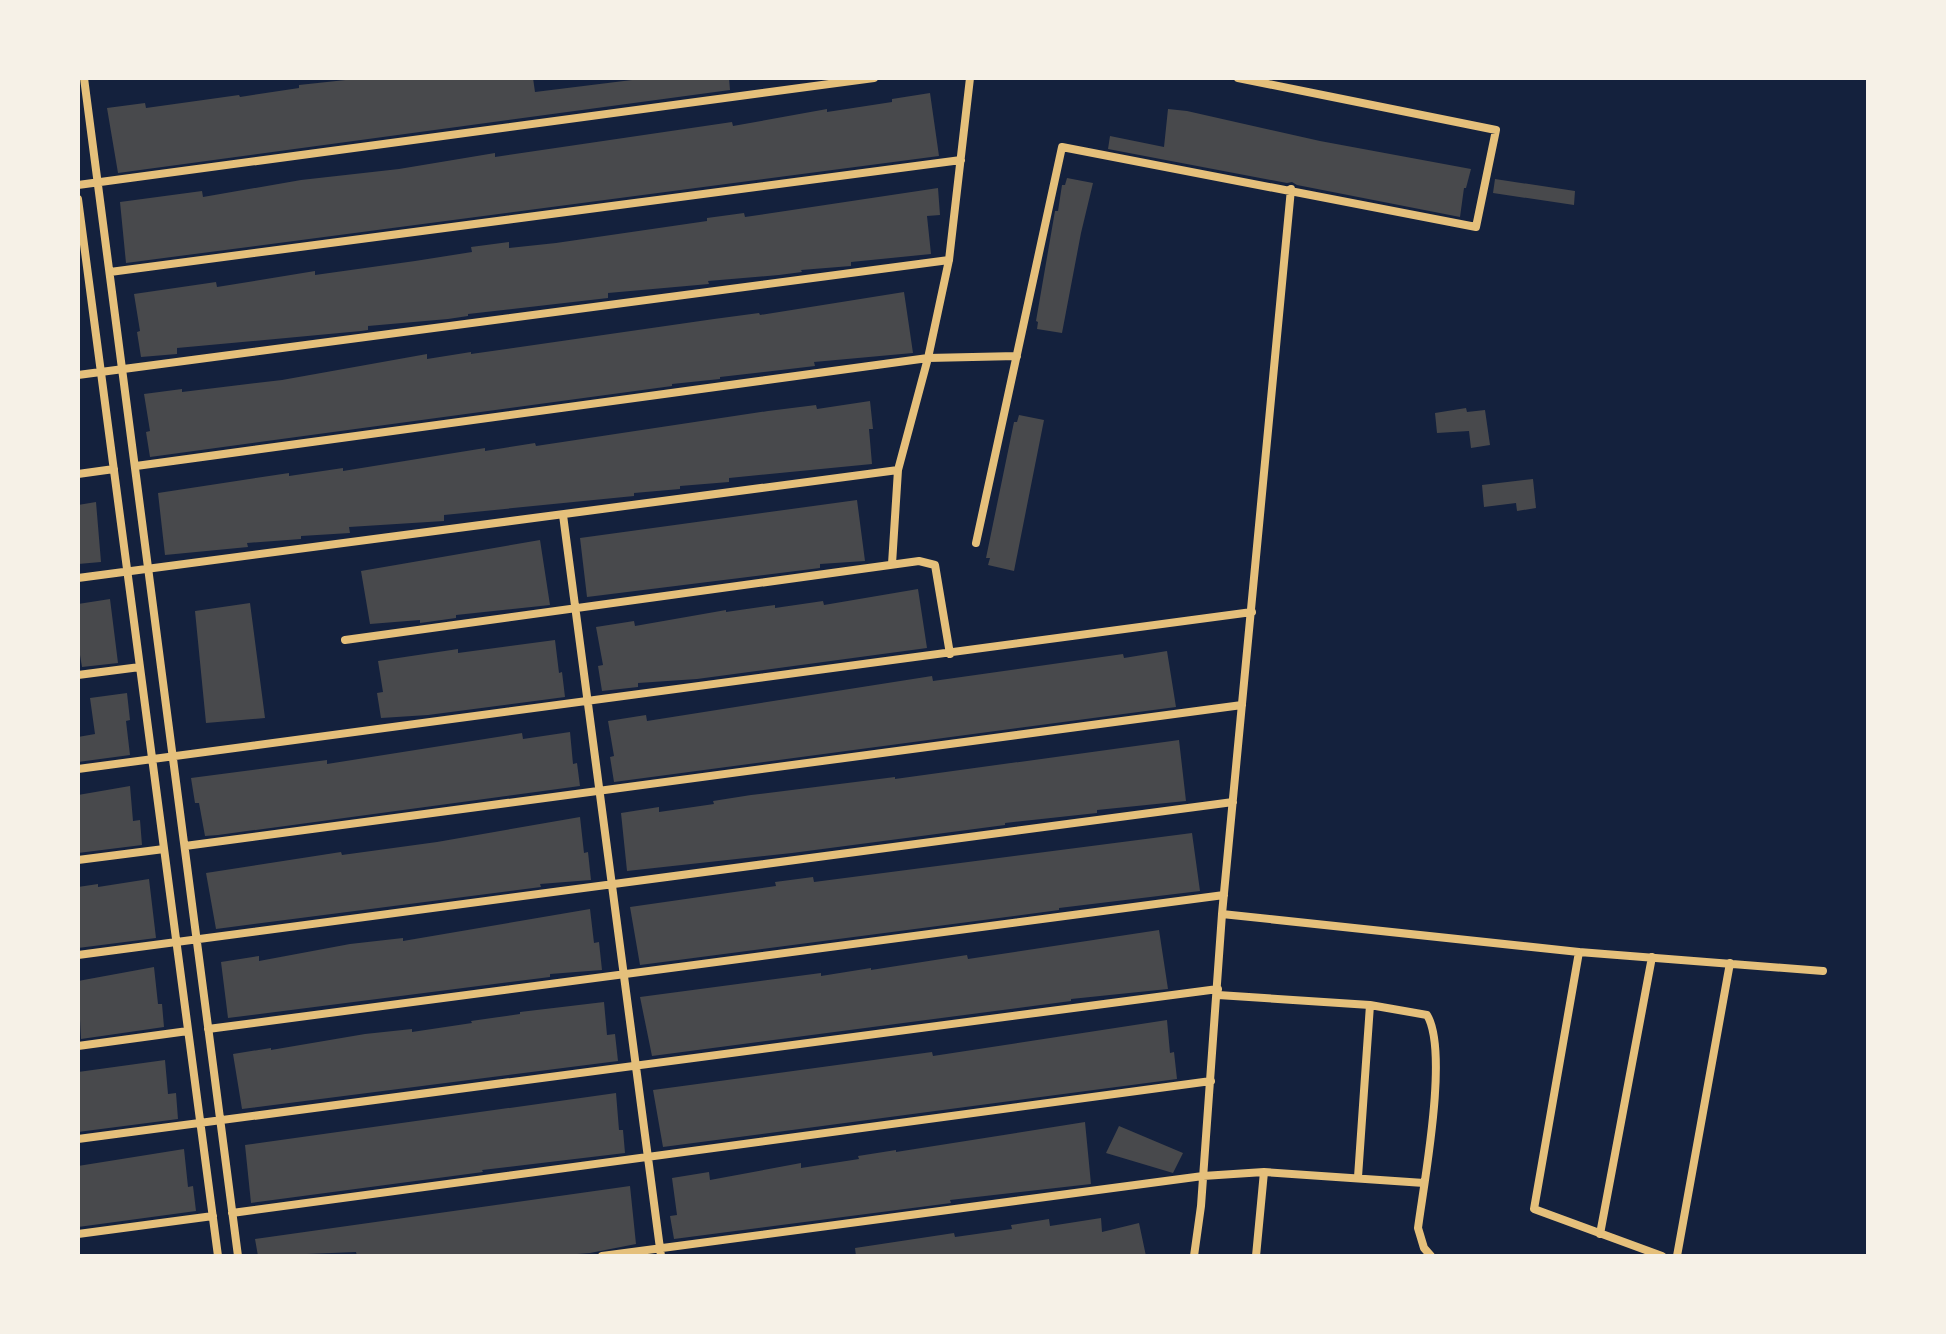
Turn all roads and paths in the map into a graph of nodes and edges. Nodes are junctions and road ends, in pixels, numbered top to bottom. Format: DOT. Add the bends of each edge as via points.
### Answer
graph roads {
  1 [pos="84,78"];
  2 [pos="874,78"];
  3 [pos="970,78"];
  4 [pos="1238,78"];
  5 [pos="961,160"];
  6 [pos="99,182"];
  7 [pos="78,185"];
  8 [pos="1291,189"];
  9 [pos="78,199"];
  10 [pos="949,260"];
  11 [pos="110,272"];
  12 [pos="83,276"];
  13 [pos="1017,356"];
  14 [pos="928,358"];
  15 [pos="123,369"];
  16 [pos="101,372"];
  17 [pos="78,375"];
  18 [pos="136,466"];
  19 [pos="114,469"];
  20 [pos="898,470"];
  21 [pos="78,474"];
  22 [pos="563,515"];
  23 [pos="976,543"];
  24 [pos="892,564"];
  25 [pos="149,569"];
  26 [pos="127,572"];
  27 [pos="78,578"];
  28 [pos="575,609"];
  29 [pos="1252,612"];
  30 [pos="345,640"];
  31 [pos="950,654"];
  32 [pos="140,667"];
  33 [pos="78,675"];
  34 [pos="587,701"];
  35 [pos="1242,705"];
  36 [pos="173,756"];
  37 [pos="152,759"];
  38 [pos="78,769"];
  39 [pos="599,791"];
  40 [pos="1233,802"];
  41 [pos="185,846"];
  42 [pos="164,849"];
  43 [pos="78,860"];
  44 [pos="611,884"];
  45 [pos="1224,895"];
  46 [pos="1222,914"];
  47 [pos="197,940"];
  48 [pos="176,942"];
  49 [pos="1579,952"];
  50 [pos="78,955"];
  51 [pos="1652,957"];
  52 [pos="1730,963"];
  53 [pos="1823,971"];
  54 [pos="623,974"];
  55 [pos="1218,992"];
  56 [pos="1370,1005"];
  57 [pos="208,1029"];
  58 [pos="188,1031"];
  59 [pos="78,1046"];
  60 [pos="636,1066"];
  61 [pos="1211,1081"];
  62 [pos="220,1120"];
  63 [pos="201,1123"];
  64 [pos="78,1139"];
  65 [pos="647,1158"];
  66 [pos="1264,1172"];
  67 [pos="1203,1176"];
  68 [pos="1358,1177"];
  69 [pos="1424,1183"];
  70 [pos="232,1213"];
  71 [pos="213,1216"];
  72 [pos="78,1234"];
  73 [pos="1600,1234"];
  74 [pos="660,1252"];
  75 [pos="218,1256"];
  76 [pos="238,1256"];
  77 [pos="602,1256"];
  78 [pos="1194,1256"];
  79 [pos="1256,1256"];
  80 [pos="1431,1256"];
  81 [pos="1662,1256"];
  82 [pos="1677,1256"];
  1 -- 6 [label="street"];
  2 -- 6 [label="street"];
  3 -- 5 [label="street"];
  4 -- 8 [label="street" via="1496,130 1476,227"];
  5 -- 10 [label="street"];
  5 -- 11 [label="street"];
  6 -- 7 [label="street"];
  6 -- 11 [label="street"];
  8 -- 13 [label="street" via="1062,147"];
  8 -- 29 [label="street"];
  9 -- 12 [label="street"];
  10 -- 14 [label="street"];
  10 -- 15 [label="street"];
  11 -- 15 [label="street"];
  12 -- 16 [label="street"];
  13 -- 14 [label="street"];
  13 -- 23 [label="street"];
  14 -- 18 [label="street"];
  14 -- 20 [label="street"];
  15 -- 16 [label="street"];
  15 -- 18 [label="street"];
  16 -- 17 [label="street"];
  16 -- 19 [label="street"];
  18 -- 25 [label="street"];
  19 -- 21 [label="street"];
  19 -- 26 [label="street"];
  20 -- 22 [label="street"];
  20 -- 24 [label="street"];
  22 -- 25 [label="street"];
  22 -- 28 [label="street"];
  24 -- 28 [label="street"];
  24 -- 31 [label="street" via="935,565"];
  25 -- 26 [label="street"];
  25 -- 36 [label="street"];
  26 -- 27 [label="street"];
  26 -- 32 [label="street"];
  28 -- 30 [label="street"];
  28 -- 34 [label="street"];
  29 -- 31 [label="street"];
  29 -- 35 [label="street"];
  31 -- 34 [label="street"];
  32 -- 33 [label="street"];
  32 -- 37 [label="street"];
  34 -- 36 [label="street"];
  34 -- 39 [label="street"];
  35 -- 39 [label="street"];
  35 -- 40 [label="street"];
  36 -- 37 [label="street"];
  36 -- 41 [label="street"];
  37 -- 38 [label="street"];
  37 -- 42 [label="street"];
  39 -- 41 [label="street"];
  39 -- 44 [label="street"];
  40 -- 44 [label="street"];
  40 -- 45 [label="street"];
  41 -- 47 [label="street"];
  42 -- 43 [label="street"];
  42 -- 48 [label="street"];
  44 -- 47 [label="street"];
  44 -- 54 [label="street"];
  45 -- 46 [label="street"];
  45 -- 54 [label="street"];
  46 -- 49 [label="street"];
  46 -- 55 [label="street"];
  47 -- 48 [label="street"];
  47 -- 57 [label="street"];
  48 -- 50 [label="street"];
  48 -- 58 [label="street"];
  49 -- 51 [label="street"];
  49 -- 73 [label="street" via="1534,1209"];
  51 -- 52 [label="street"];
  51 -- 73 [label="street"];
  52 -- 53 [label="street"];
  52 -- 82 [label="street"];
  54 -- 57 [label="street"];
  54 -- 60 [label="street"];
  55 -- 56 [label="street"];
  55 -- 60 [label="street"];
  55 -- 61 [label="street"];
  56 -- 68 [label="street"];
  56 -- 69 [label="street" via="1427,1015 1433,1028 1438,1065"];
  57 -- 62 [label="street"];
  58 -- 59 [label="street"];
  58 -- 63 [label="street"];
  60 -- 62 [label="street"];
  60 -- 65 [label="street"];
  61 -- 65 [label="street"];
  61 -- 67 [label="street"];
  62 -- 63 [label="street"];
  62 -- 70 [label="street"];
  63 -- 64 [label="street"];
  63 -- 71 [label="street"];
  65 -- 70 [label="street"];
  65 -- 74 [label="street"];
  66 -- 67 [label="street"];
  66 -- 68 [label="street"];
  66 -- 79 [label="street"];
  67 -- 74 [label="street"];
  67 -- 78 [label="street"];
  68 -- 69 [label="street"];
  69 -- 80 [label="street" via="1418,1228"];
  70 -- 76 [label="street"];
  71 -- 72 [label="street"];
  71 -- 75 [label="street"];
  73 -- 81 [label="street"];
  74 -- 77 [label="street"];
}
